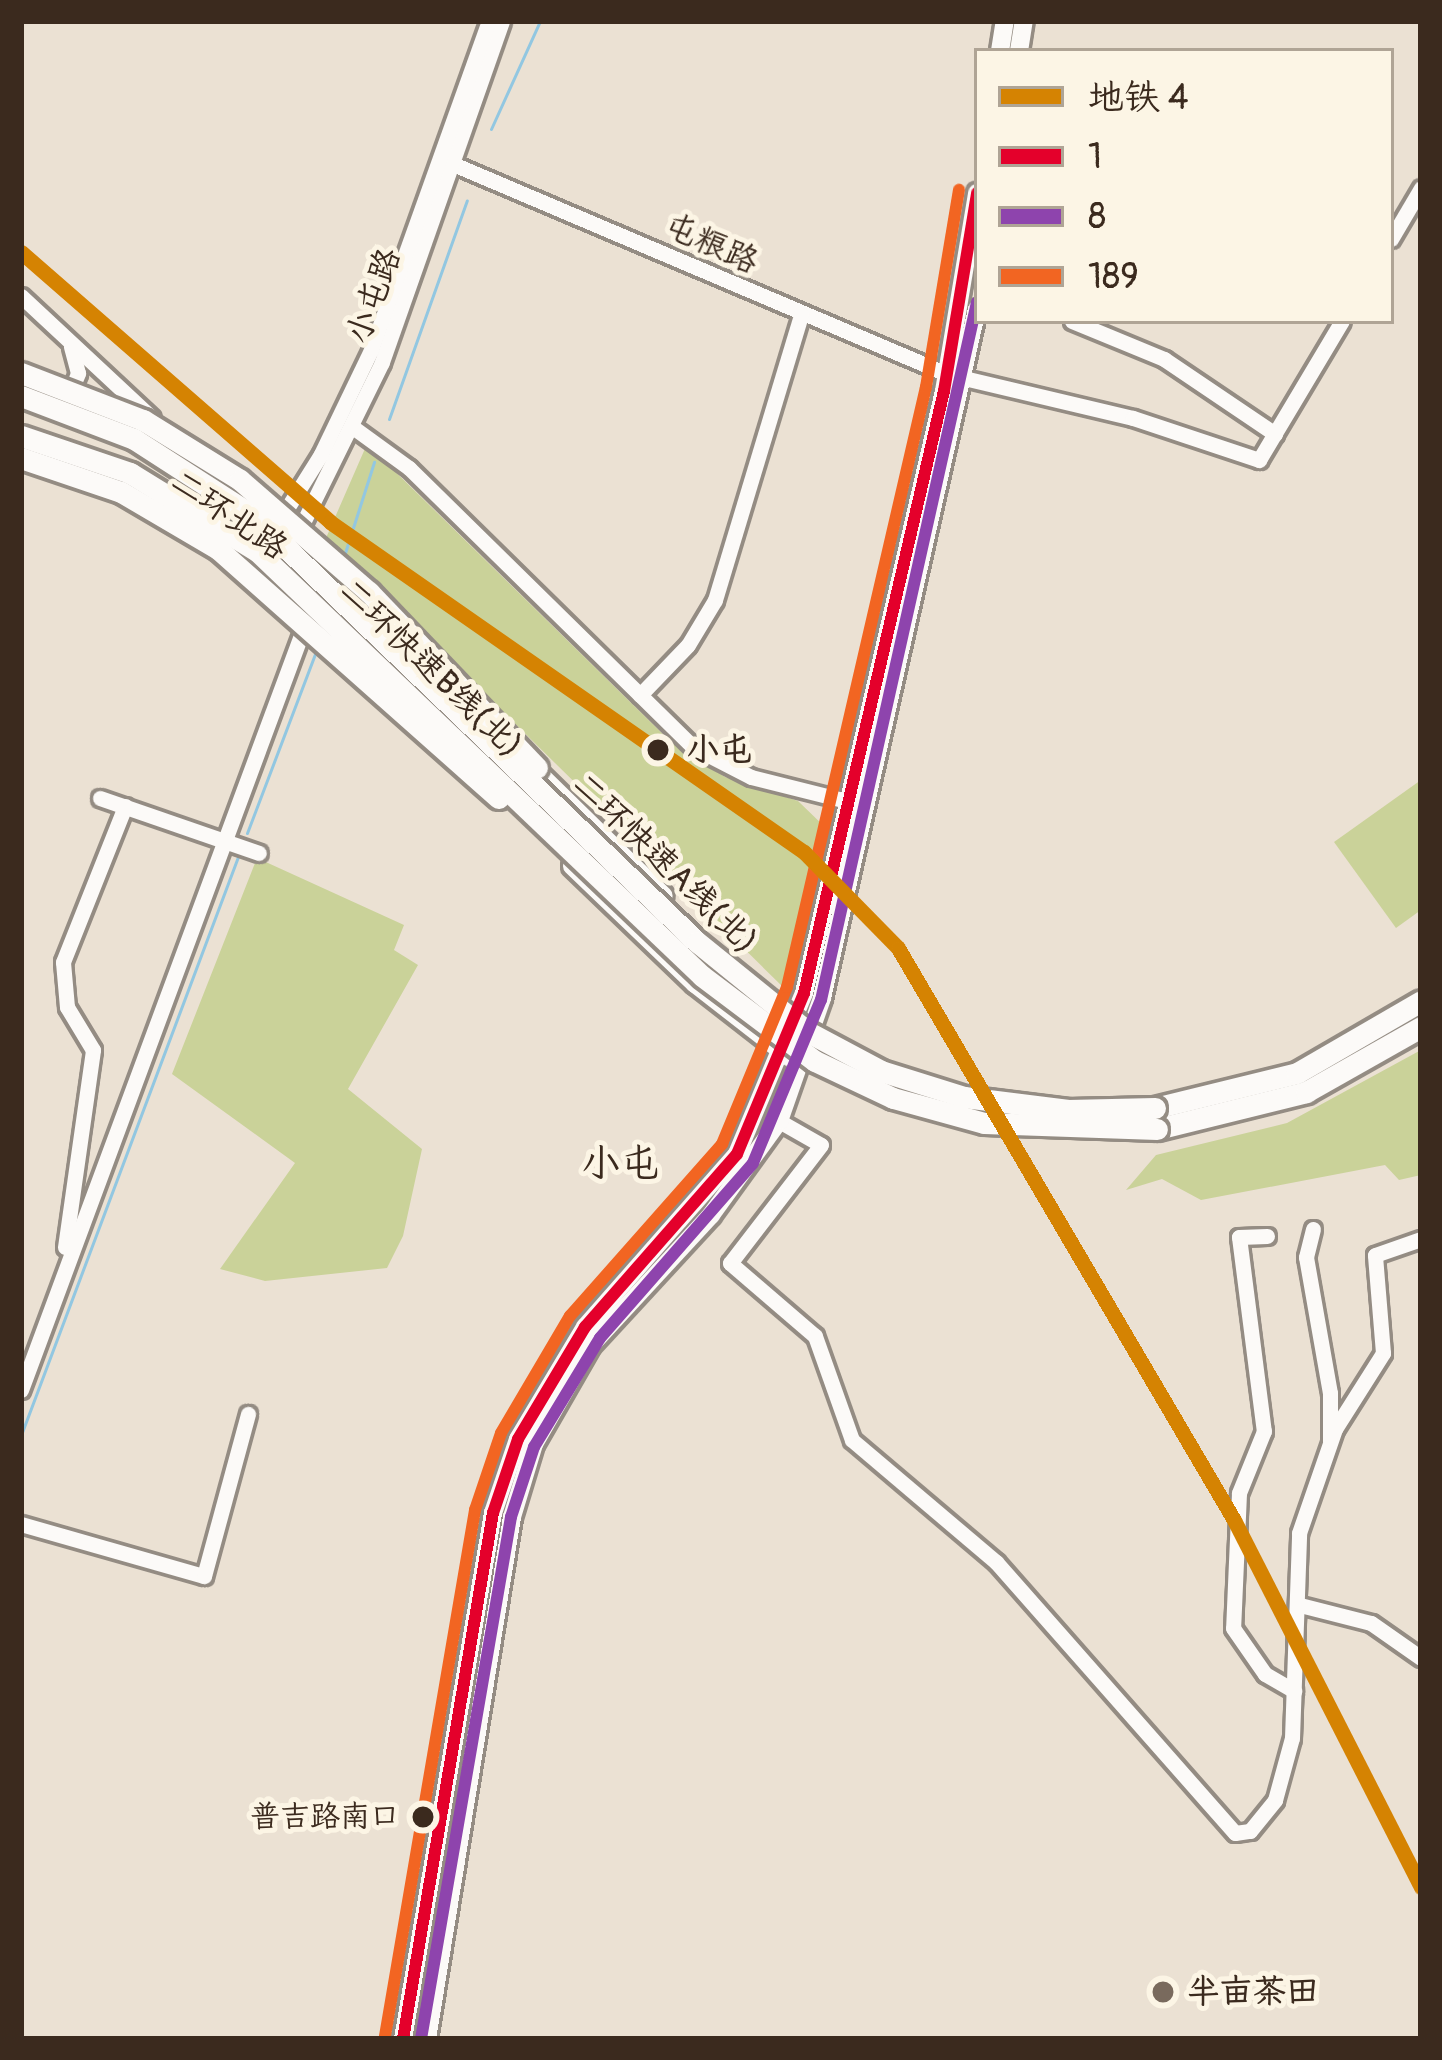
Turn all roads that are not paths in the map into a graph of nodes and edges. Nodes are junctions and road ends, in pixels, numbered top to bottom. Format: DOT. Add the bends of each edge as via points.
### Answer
graph roads {
  1 [pos="489,21"];
  2 [pos="502,21"];
  3 [pos="454,164"];
  4 [pos="1421,188"];
  5 [pos="974,219"];
  6 [pos="1394,234"];
  7 [pos="21,296"];
  8 [pos="801,315"];
  9 [pos="974,319"];
  10 [pos="1079,324"];
  11 [pos="1340,324"];
  12 [pos="66,340"];
  13 [pos="21,374"];
  14 [pos="956,377"];
  15 [pos="21,396"];
  16 [pos="21,406"];
  17 [pos="42,410"];
  18 [pos="354,428"];
  19 [pos="1275,434"];
  20 [pos="21,436"];
  21 [pos="21,454"];
  22 [pos="274,525"];
  23 [pos="294,541"];
  24 [pos="253,562"];
  25 [pos="271,577"];
  26 [pos="311,611"];
  27 [pos="640,695"];
  28 [pos="100,798"];
  29 [pos="851,802"];
  30 [pos="125,806"];
  31 [pos="221,838"];
  32 [pos="260,853"];
  33 [pos="709,968"];
  34 [pos="1421,1001"];
  35 [pos="806,1017"];
  36 [pos="1421,1027"];
  37 [pos="792,1059"];
  38 [pos="1156,1118"];
  39 [pos="779,1121"];
  40 [pos="77,1155"];
  41 [pos="103,1159"];
  42 [pos="1312,1229"];
  43 [pos="1268,1236"];
  44 [pos="1421,1239"];
  45 [pos="62,1268"];
  46 [pos="21,1390"];
  47 [pos="248,1414"];
  48 [pos="1331,1444"];
  49 [pos="21,1524"];
  50 [pos="1300,1605"];
  51 [pos="1421,1658"];
  52 [pos="1294,1691"];
  53 [pos="403,2039"];
  54 [pos="427,2039"];
  1 -- 22 [label="street, 小屯路" via="371,350"];
  2 -- 3 [label="street, 小屯路"];
  3 -- 8 [label="street, 屯粮路"];
  3 -- 18 [label="street, 小屯路"];
  4 -- 6 [label="street"];
  5 -- 14 [label="main road"];
  7 -- 12 [label="street"];
  8 -- 14 [label="street, 屯粮路"];
  8 -- 27 [label="street" via="715,600 688,645"];
  9 -- 14 [label="main road"];
  10 -- 19 [label="street" via="1164,359"];
  11 -- 19 [label="street"];
  12 -- 17 [label="street" via="77,360 75,385 62,404"];
  12 -- 22 [label="street"];
  13 -- 33 [label="highway, bridge" via="143,419 290,519 401,625"];
  14 -- 19 [label="street, 屯粮路" via="1133,418 1259,460"];
  14 -- 29 [label="main road"];
  14 -- 35 [label="main road"];
  15 -- 33 [label="highway, 二环快速A线(北), bridge" via="134,439 252,515"];
  16 -- 17 [label="main road, 二环北路"];
  17 -- 22 [label="main road, 二环北路" via="149,448"];
  18 -- 23 [label="street, 小屯路"];
  18 -- 27 [label="street" via="409,469"];
  20 -- 33 [label="highway, 二环快速B线(北), bridge" via="130,473 256,551"];
  21 -- 24 [label="main road, 二环北路" via="130,488"];
  21 -- 33 [label="highway, bridge" via="121,492 244,568"];
  22 -- 23 [label="main road, 二环北路"];
  22 -- 24 [label="street, 小屯路"];
  23 -- 25 [label="street, 小屯路"];
  23 -- 35 [label="main road, 二环北路" via="704,934"];
  24 -- 25 [label="main road, 二环北路"];
  25 -- 26 [label="main road, 二环北路"];
  26 -- 31 [label="street"];
  26 -- 37 [label="main road, 二环北路" via="674,965"];
  27 -- 29 [label="street" via="721,764"];
  28 -- 30 [label="street"];
  29 -- 35 [label="main road"];
  30 -- 31 [label="street"];
  30 -- 40 [label="street" via="63,962 67,1007 93,1050"];
  31 -- 32 [label="street"];
  31 -- 41 [label="street"];
  33 -- 38 [label="highway, 二环快速B线(北), bridge" via="815,1061 914,1106 1038,1130"];
  34 -- 38 [label="highway" via="1297,1072"];
  35 -- 37 [label="main road"];
  36 -- 38 [label="highway, 二环快速B线(北)" via="1292,1098"];
  37 -- 39 [label="main road"];
  37 -- 53 [label="main road" via="737,1154 585,1327 518,1439 493,1513"];
  39 -- 52 [label="street" via="821,1145 730,1263 814,1336 852,1440 996,1562 1235,1833 1250,1831 1275,1800 1292,1738"];
  39 -- 54 [label="main road" via="710,1215 591,1345 534,1444 512,1517"];
  40 -- 41 [label="street"];
  40 -- 45 [label="street"];
  41 -- 46 [label="street"];
  42 -- 48 [label="street" via="1306,1257"];
  43 -- 52 [label="street" via="1239,1237 1264,1431 1239,1493 1233,1628 1265,1675"];
  44 -- 48 [label="street" via="1375,1255 1382,1353"];
  47 -- 49 [label="street" via="204,1576"];
  48 -- 50 [label="street" via="1299,1533"];
  50 -- 51 [label="street" via="1371,1623"];
  50 -- 52 [label="street"];
}
